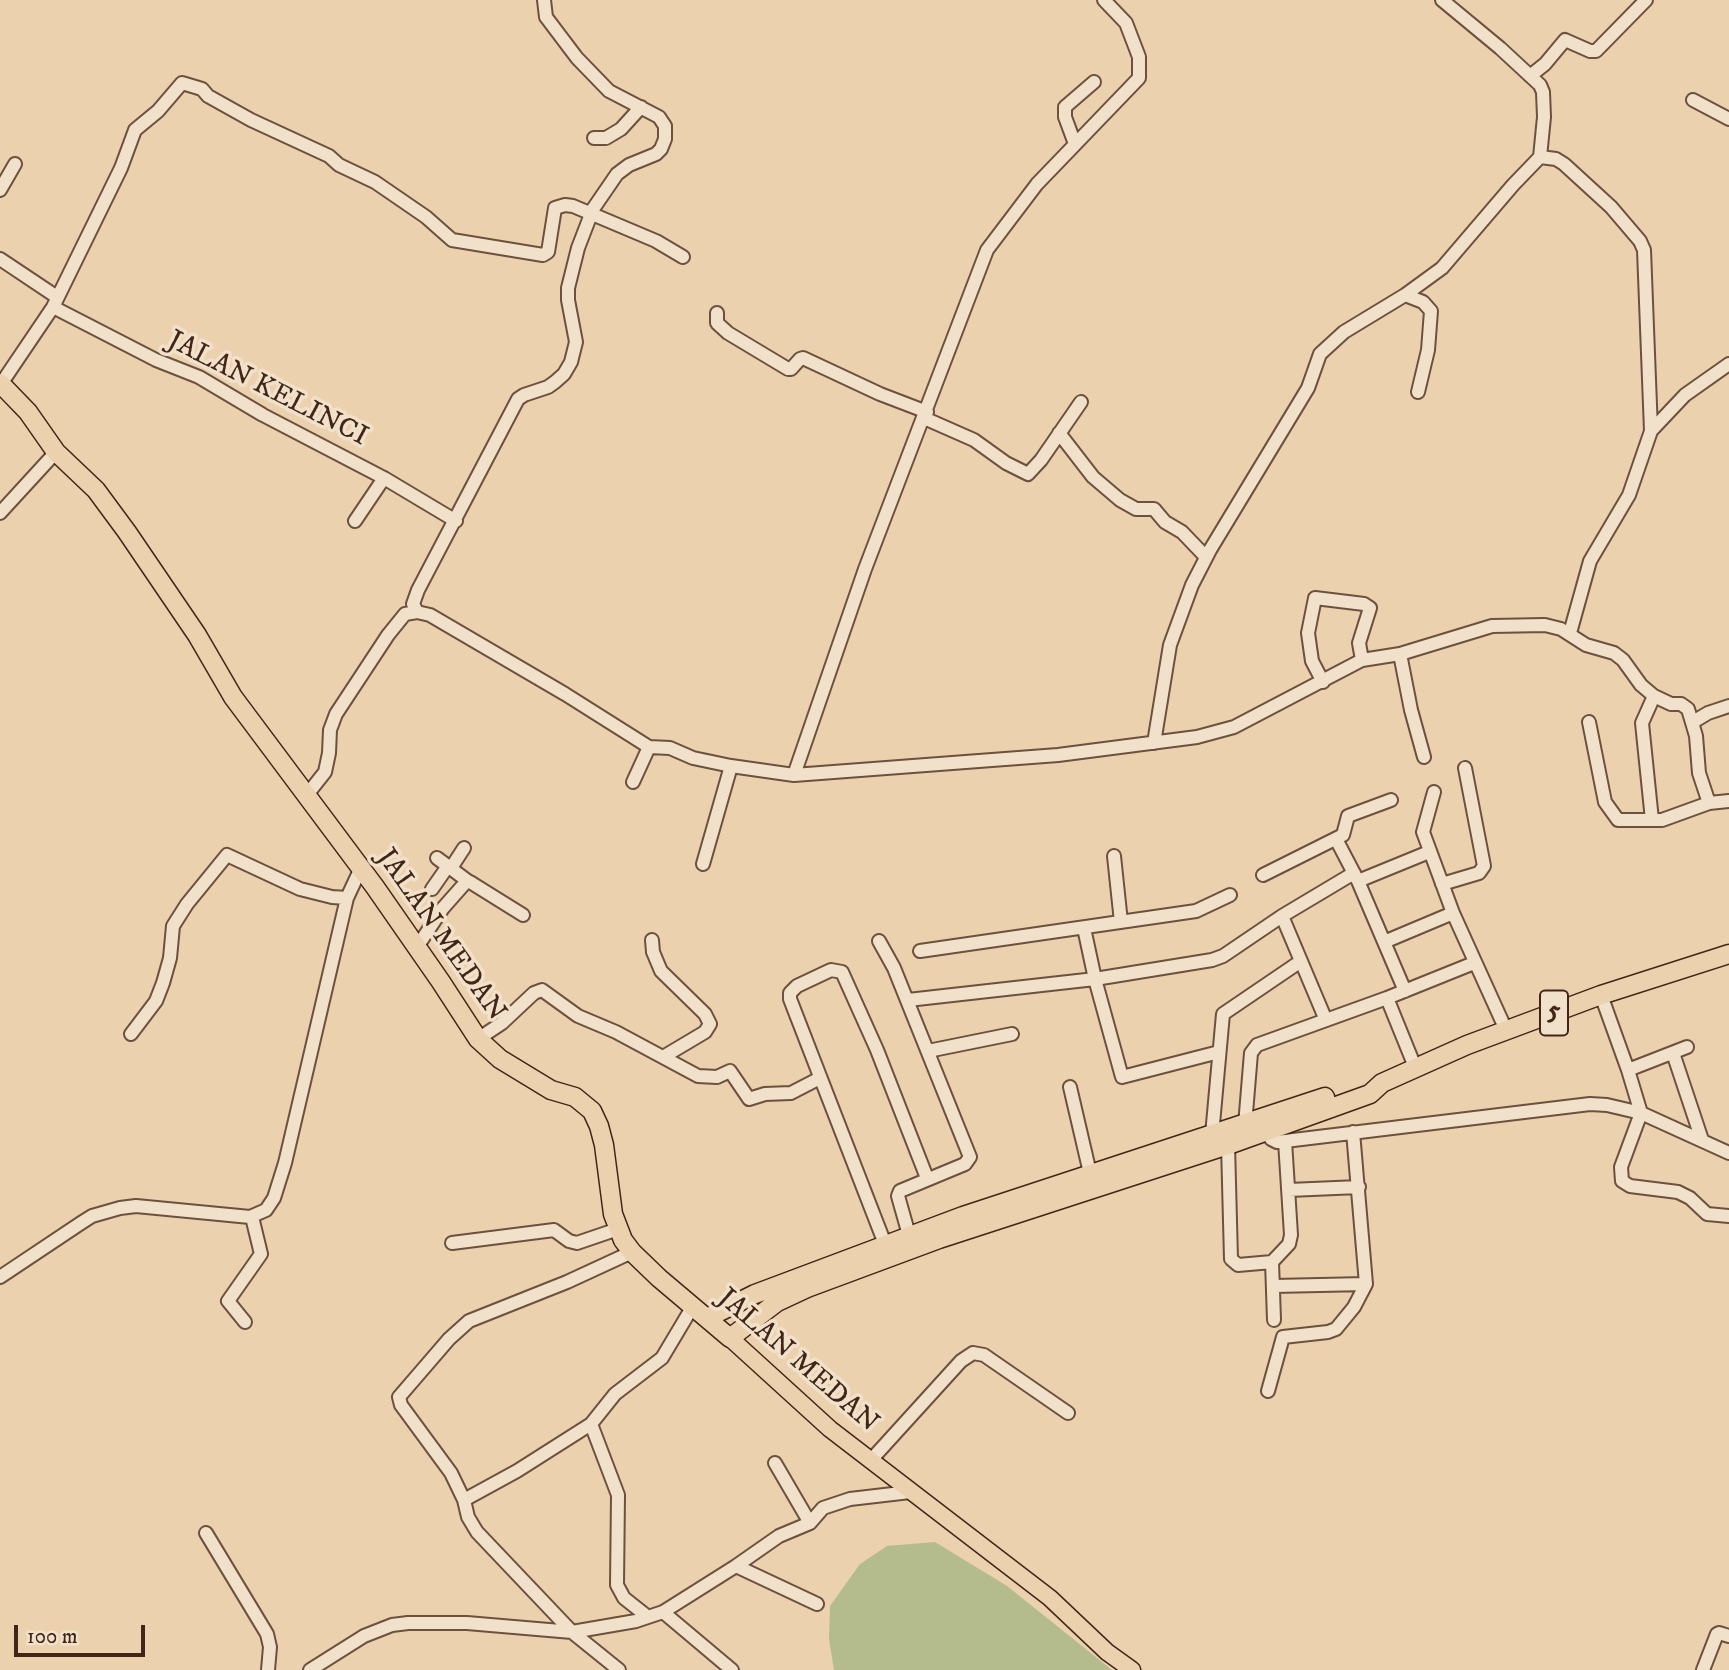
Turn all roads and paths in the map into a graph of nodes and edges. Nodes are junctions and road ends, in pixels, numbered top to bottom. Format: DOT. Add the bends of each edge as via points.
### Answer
graph roads {
  1 [pos="544,0"];
  2 [pos="1104,0"];
  3 [pos="1646,0"];
  4 [pos="1446,2"];
  5 [pos="1530,76"];
  6 [pos="1094,82"];
  7 [pos="1693,100"];
  8 [pos="641,107"];
  9 [pos="1729,119"];
  10 [pos="594,138"];
  11 [pos="1074,144"];
  12 [pos="1540,158"];
  13 [pos="15,164"];
  14 [pos="0,190"];
  15 [pos="590,214"];
  16 [pos="683,257"];
  17 [pos="0,259"];
  18 [pos="1405,295"];
  19 [pos="55,302"];
  20 [pos="717,313"];
  21 [pos="1729,364"];
  22 [pos="0,384"];
  23 [pos="1418,392"];
  24 [pos="1081,402"];
  25 [pos="925,415"];
  26 [pos="1651,431"];
  27 [pos="1059,433"];
  28 [pos="56,452"];
  29 [pos="384,478"];
  30 [pos="0,513"];
  31 [pos="355,521"];
  32 [pos="456,521"];
  33 [pos="1206,557"];
  34 [pos="417,612"];
  35 [pos="1570,633"];
  36 [pos="1400,654"];
  37 [pos="1362,660"];
  38 [pos="1322,682"];
  39 [pos="1654,696"];
  40 [pos="1729,706"];
  41 [pos="1589,722"];
  42 [pos="1693,722"];
  43 [pos="1154,743"];
  44 [pos="649,747"];
  45 [pos="1424,757"];
  46 [pos="731,766"];
  47 [pos="1465,768"];
  48 [pos="794,775"];
  49 [pos="634,782"];
  50 [pos="1434,792"];
  51 [pos="306,796"];
  52 [pos="1391,800"];
  53 [pos="1729,801"];
  54 [pos="1709,803"];
  55 [pos="1652,820"];
  56 [pos="1336,839"];
  57 [pos="464,848"];
  58 [pos="1429,852"];
  59 [pos="1114,856"];
  60 [pos="437,858"];
  61 [pos="704,864"];
  62 [pos="449,867"];
  63 [pos="361,868"];
  64 [pos="1263,875"];
  65 [pos="1356,877"];
  66 [pos="469,882"];
  67 [pos="1442,884"];
  68 [pos="432,889"];
  69 [pos="1230,895"];
  70 [pos="347,898"];
  71 [pos="1452,914"];
  72 [pos="523,915"];
  73 [pos="1282,916"];
  74 [pos="1121,922"];
  75 [pos="1084,928"];
  76 [pos="652,940"];
  77 [pos="879,941"];
  78 [pos="1384,942"];
  79 [pos="417,947"];
  80 [pos="920,951"];
  81 [pos="1729,954"];
  82 [pos="1301,961"];
  83 [pos="1474,963"];
  84 [pos="1095,979"];
  85 [pos="1405,991"];
  86 [pos="1601,995"];
  87 [pos="1387,998"];
  88 [pos="908,1000"];
  89 [pos="1325,1018"];
  90 [pos="1506,1030"];
  91 [pos="131,1034"];
  92 [pos="1012,1034"];
  93 [pos="478,1039"];
  94 [pos="1687,1047"];
  95 [pos="928,1051"];
  96 [pos="1219,1052"];
  97 [pos="1673,1053"];
  98 [pos="663,1057"];
  99 [pos="1415,1067"];
  100 [pos="1628,1070"];
  101 [pos="820,1078"];
  102 [pos="1070,1087"];
  103 [pos="1641,1113"];
  104 [pos="1245,1125"];
  105 [pos="1266,1125"];
  106 [pos="1353,1132"];
  107 [pos="1220,1140"];
  108 [pos="1285,1140"];
  109 [pos="1702,1140"];
  110 [pos="1729,1153"];
  111 [pos="1166,1157"];
  112 [pos="1090,1173"];
  113 [pos="927,1178"];
  114 [pos="1359,1187"];
  115 [pos="1289,1190"];
  116 [pos="1729,1216"];
  117 [pos="252,1217"];
  118 [pos="618,1229"];
  119 [pos="909,1235"];
  120 [pos="452,1243"];
  121 [pos="885,1244"];
  122 [pos="632,1252"];
  123 [pos="1272,1262"];
  124 [pos="0,1276"];
  125 [pos="1366,1284"];
  126 [pos="1274,1286"];
  127 [pos="700,1312"];
  128 [pos="1275,1320"];
  129 [pos="246,1322"];
  130 [pos="730,1338"];
  131 [pos="1268,1391"];
  132 [pos="1068,1413"];
  133 [pos="591,1424"];
  134 [pos="871,1460"];
  135 [pos="775,1464"];
  136 [pos="910,1492"];
  137 [pos="464,1500"];
  138 [pos="810,1522"];
  139 [pos="206,1533"];
  140 [pos="736,1566"];
  141 [pos="817,1604"];
  142 [pos="663,1612"];
  143 [pos="648,1617"];
  144 [pos="572,1632"];
  145 [pos="1729,1636"];
  146 [pos="268,1670"];
  147 [pos="310,1670"];
  148 [pos="619,1670"];
  149 [pos="732,1670"];
  150 [pos="1132,1670"];
  151 [pos="1703,1670"];
  1 -- 8 [label="street" via="546,17 587,69 609,91"];
  2 -- 11 [label="street" via="1126,23 1139,58 1139,78"];
  3 -- 5 [label="street" via="1596,51 1565,40"];
  4 -- 5 [label="street"];
  5 -- 12 [label="street" via="1543,92"];
  6 -- 11 [label="street" via="1065,107"];
  7 -- 9 [label="street"];
  8 -- 10 [label="street" via="621,129 606,138"];
  8 -- 15 [label="street" via="662,121 663,145 656,154 617,174"];
  11 -- 25 [label="street" via="987,250"];
  12 -- 18 [label="street" via="1443,268"];
  12 -- 26 [label="street" via="1564,164 1611,207 1644,250"];
  13 -- 14 [label="street"];
  15 -- 16 [label="street"];
  15 -- 19 [label="street" via="573,206 555,208 548,252 543,255 452,240 426,217 329,156 251,120 202,89 182,83 135,130"];
  15 -- 32 [label="street" via="568,288 576,342 571,362 548,387 518,400"];
  17 -- 19 [label="street, JALAN KELINCI"];
  18 -- 23 [label="street" via="1431,311"];
  18 -- 33 [label="street" via="1343,332 1320,354 1308,388"];
  19 -- 22 [label="street"];
  19 -- 29 [label="street, JALAN KELINCI" via="156,360 199,377"];
  20 -- 25 [label="street" via="717,323 728,333 788,369 805,359"];
  21 -- 26 [label="street" via="1685,395"];
  22 -- 28 [label="highway, JALAN MEDAN" via="28,412"];
  24 -- 27 [label="street"];
  25 -- 27 [label="street" via="1027,474"];
  25 -- 48 [label="street" via="865,569"];
  26 -- 35 [label="street" via="1629,495 1590,561"];
  27 -- 33 [label="street" via="1093,477 1120,500 1136,509 1154,509"];
  28 -- 30 [label="street"];
  28 -- 51 [label="highway, JALAN MEDAN" via="96,490 127,531 233,696"];
  29 -- 31 [label="street"];
  29 -- 32 [label="street, JALAN KELINCI"];
  32 -- 34 [label="street" via="418,590 413,604"];
  33 -- 43 [label="street" via="1170,645"];
  34 -- 44 [label="street" via="430,615"];
  34 -- 51 [label="street" via="405,614 388,635 336,714 325,772"];
  35 -- 36 [label="street" via="1545,625 1492,626"];
  35 -- 39 [label="street" via="1586,645 1619,657"];
  36 -- 37 [label="street"];
  36 -- 45 [label="street"];
  37 -- 38 [label="street"];
  37 -- 38 [label="street" via="1359,643 1370,608 1315,598 1308,634"];
  38 -- 43 [label="street" via="1234,727"];
  39 -- 42 [label="street" via="1684,706"];
  39 -- 55 [label="street" via="1642,723"];
  40 -- 42 [label="street"];
  41 -- 55 [label="street" via="1606,806 1620,821"];
  42 -- 54 [label="street" via="1699,773"];
  43 -- 48 [label="street"];
  44 -- 46 [label="street" via="670,748"];
  44 -- 49 [label="street"];
  46 -- 48 [label="street"];
  46 -- 61 [label="street"];
  47 -- 67 [label="street" via="1484,866 1479,873"];
  50 -- 58 [label="street" via="1423,829"];
  51 -- 63 [label="highway, JALAN MEDAN"];
  52 -- 56 [label="street" via="1348,816 1344,834"];
  53 -- 54 [label="street"];
  54 -- 55 [label="street" via="1668,819"];
  56 -- 64 [label="street"];
  56 -- 65 [label="street"];
  57 -- 62 [label="street"];
  58 -- 65 [label="street"];
  58 -- 67 [label="street"];
  59 -- 74 [label="street"];
  60 -- 62 [label="street"];
  62 -- 66 [label="street"];
  62 -- 68 [label="street"];
  63 -- 70 [label="street"];
  63 -- 79 [label="highway, JALAN MEDAN"];
  65 -- 73 [label="street"];
  65 -- 78 [label="street"];
  66 -- 72 [label="street"];
  66 -- 79 [label="street" via="443,908"];
  67 -- 71 [label="street"];
  69 -- 74 [label="street" via="1196,911"];
  70 -- 91 [label="street" via="300,889 227,855 173,926 163,983"];
  70 -- 117 [label="street" via="285,1163 270,1206"];
  71 -- 78 [label="street"];
  71 -- 83 [label="street"];
  73 -- 82 [label="street"];
  73 -- 84 [label="street" via="1216,959"];
  74 -- 75 [label="street"];
  75 -- 80 [label="street"];
  75 -- 84 [label="street"];
  76 -- 98 [label="street" via="661,971 710,1021 705,1032"];
  77 -- 88 [label="street"];
  78 -- 85 [label="street"];
  79 -- 93 [label="highway, JALAN MEDAN"];
  81 -- 86 [label="highway, 5"];
  82 -- 89 [label="street"];
  82 -- 96 [label="street" via="1223,1014"];
  83 -- 85 [label="street"];
  83 -- 90 [label="street"];
  84 -- 88 [label="street"];
  84 -- 96 [label="street" via="1122,1077"];
  85 -- 87 [label="street"];
  86 -- 90 [label="highway, 5"];
  86 -- 100 [label="street"];
  87 -- 89 [label="street"];
  87 -- 99 [label="street"];
  88 -- 95 [label="street"];
  89 -- 104 [label="street" via="1253,1048"];
  90 -- 99 [label="highway, 5"];
  92 -- 95 [label="street"];
  93 -- 98 [label="street" via="542,990 578,1016"];
  93 -- 118 [label="highway, JALAN MEDAN" via="500,1059 551,1090 575,1097 592,1111 604,1145"];
  94 -- 97 [label="street"];
  95 -- 113 [label="street" via="970,1157 965,1164"];
  96 -- 107 [label="street"];
  97 -- 100 [label="street"];
  97 -- 109 [label="street"];
  98 -- 101 [label="street" via="701,1077 730,1071 749,1099 790,1093"];
  99 -- 105 [label="highway, 5"];
  100 -- 103 [label="street"];
  101 -- 113 [label="street" via="789,995 797,986 838,969 877,1051"];
  101 -- 121 [label="street"];
  102 -- 112 [label="street"];
  103 -- 106 [label="street" via="1575,1104"];
  103 -- 109 [label="street"];
  103 -- 116 [label="street" via="1621,1167 1622,1181 1678,1192 1707,1214"];
  104 -- 105 [label="highway"];
  104 -- 107 [label="highway"];
  105 -- 107 [label="highway"];
  105 -- 108 [label="street" via="1273,1141"];
  106 -- 108 [label="street"];
  106 -- 114 [label="street"];
  107 -- 111 [label="highway"];
  107 -- 123 [label="street" via="1231,1259 1238,1265"];
  108 -- 115 [label="street"];
  109 -- 110 [label="street"];
  111 -- 112 [label="highway"];
  111 -- 130 [label="highway" via="807,1288 777,1302"];
  112 -- 119 [label="highway"];
  113 -- 119 [label="street" via="898,1194"];
  114 -- 115 [label="street"];
  114 -- 125 [label="street"];
  115 -- 123 [label="street" via="1291,1238"];
  117 -- 124 [label="street" via="120,1208 92,1216"];
  117 -- 129 [label="street" via="261,1254 228,1301"];
  118 -- 120 [label="street" via="577,1244 554,1230"];
  118 -- 122 [label="highway, JALAN MEDAN"];
  119 -- 121 [label="highway"];
  121 -- 127 [label="highway"];
  122 -- 127 [label="highway, JALAN MEDAN"];
  122 -- 137 [label="street" via="469,1321 400,1395 401,1405 451,1473"];
  123 -- 126 [label="street"];
  125 -- 126 [label="street"];
  125 -- 131 [label="street" via="1336,1329 1283,1337"];
  126 -- 128 [label="street"];
  127 -- 130 [label="highway, JALAN MEDAN"];
  127 -- 133 [label="street" via="662,1358 618,1391"];
  130 -- 134 [label="main road, JALAN MEDAN"];
  132 -- 134 [label="street" via="984,1355 973,1353"];
  133 -- 137 [label="street"];
  133 -- 143 [label="street" via="618,1495 617,1585 624,1598"];
  134 -- 136 [label="main road, JALAN MEDAN"];
  135 -- 138 [label="street"];
  136 -- 138 [label="street" via="841,1501 823,1508"];
  136 -- 150 [label="main road, JALAN MEDAN" via="1049,1598"];
  137 -- 144 [label="street" via="477,1532"];
  138 -- 140 [label="street" via="779,1536"];
  139 -- 146 [label="street" via="267,1634"];
  140 -- 141 [label="street"];
  140 -- 142 [label="street"];
  142 -- 143 [label="street"];
  142 -- 149 [label="street"];
  143 -- 144 [label="street"];
  144 -- 147 [label="street" via="467,1623 392,1625"];
  144 -- 148 [label="street"];
  145 -- 151 [label="street" via="1717,1634"];
}
